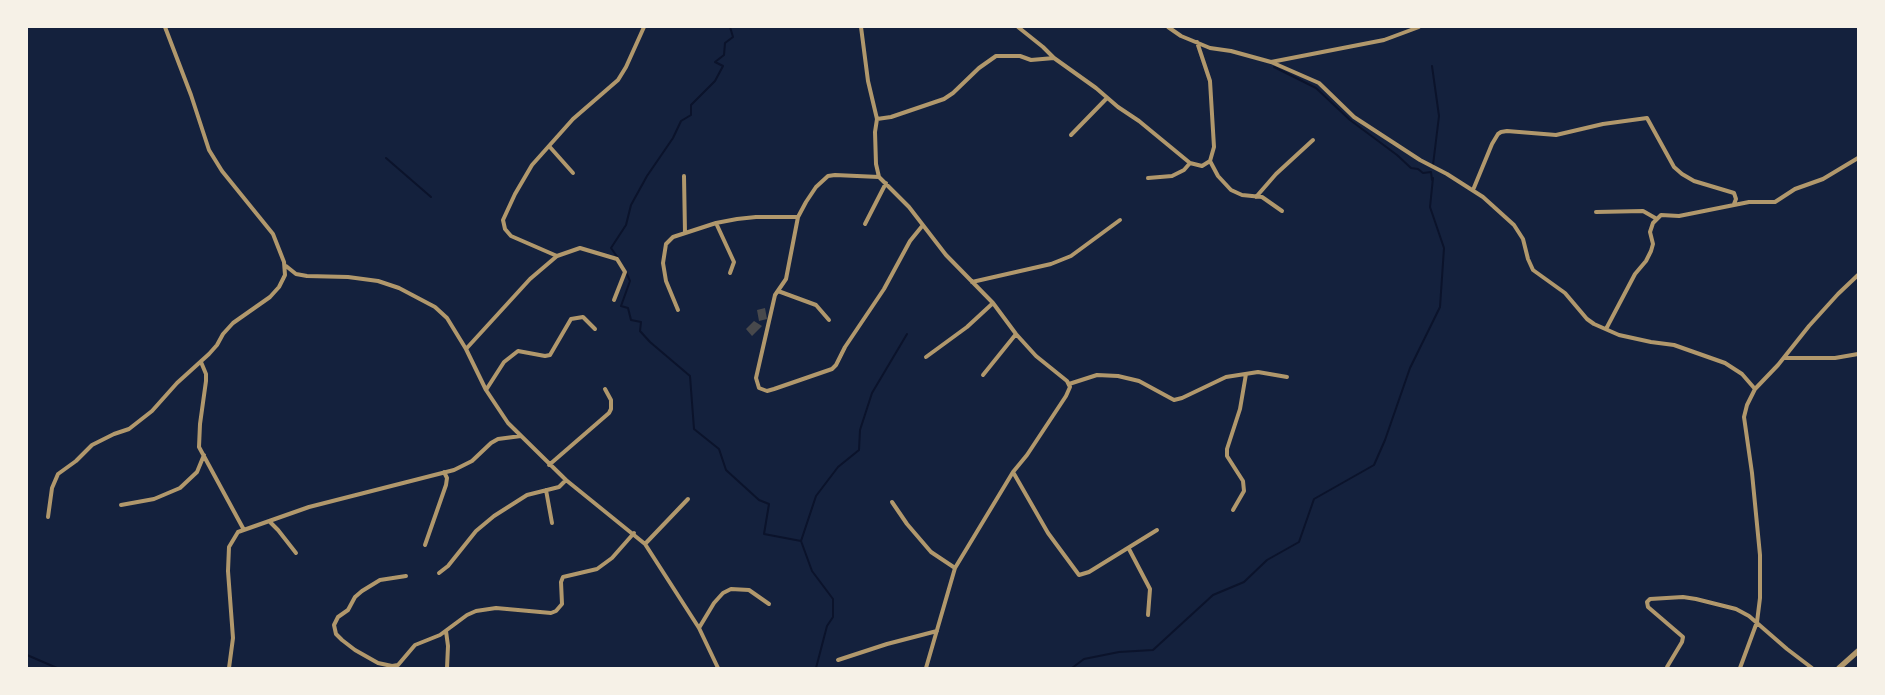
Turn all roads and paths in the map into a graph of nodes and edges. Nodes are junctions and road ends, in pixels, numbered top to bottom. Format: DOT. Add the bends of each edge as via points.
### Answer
graph roads {
  1 [pos="165,27"];
  2 [pos="644,27"];
  3 [pos="861,27"];
  4 [pos="1018,27"];
  5 [pos="1168,27"];
  6 [pos="1419,27"];
  7 [pos="1197,42"];
  8 [pos="1054,58"];
  9 [pos="1271,62"];
  10 [pos="1107,98"];
  11 [pos="877,119"];
  12 [pos="1071,136"];
  13 [pos="1313,140"];
  14 [pos="549,146"];
  15 [pos="1858,158"];
  16 [pos="1210,161"];
  17 [pos="1190,163"];
  18 [pos="573,173"];
  19 [pos="684,176"];
  20 [pos="879,177"];
  21 [pos="1148,178"];
  22 [pos="886,182"];
  23 [pos="1473,190"];
  24 [pos="1256,197"];
  25 [pos="1734,204"];
  26 [pos="1282,211"];
  27 [pos="1596,212"];
  28 [pos="798,217"];
  29 [pos="1657,219"];
  30 [pos="1120,220"];
  31 [pos="716,224"];
  32 [pos="865,224"];
  33 [pos="922,225"];
  34 [pos="685,233"];
  35 [pos="557,256"];
  36 [pos="286,266"];
  37 [pos="730,273"];
  38 [pos="1858,276"];
  39 [pos="972,282"];
  40 [pos="778,291"];
  41 [pos="614,300"];
  42 [pos="993,303"];
  43 [pos="678,310"];
  44 [pos="829,320"];
  45 [pos="595,329"];
  46 [pos="1606,329"];
  47 [pos="1016,334"];
  48 [pos="466,349"];
  49 [pos="1858,354"];
  50 [pos="926,357"];
  51 [pos="1784,358"];
  52 [pos="201,362"];
  53 [pos="1246,374"];
  54 [pos="983,375"];
  55 [pos="1287,377"];
  56 [pos="1069,384"];
  57 [pos="605,389"];
  58 [pos="1755,389"];
  59 [pos="486,390"];
  60 [pos="521,436"];
  61 [pos="204,455"];
  62 [pos="549,465"];
  63 [pos="444,472"];
  64 [pos="1013,472"];
  65 [pos="566,480"];
  66 [pos="546,490"];
  67 [pos="688,499"];
  68 [pos="892,502"];
  69 [pos="121,505"];
  70 [pos="1233,510"];
  71 [pos="48,517"];
  72 [pos="270,522"];
  73 [pos="552,523"];
  74 [pos="244,530"];
  75 [pos="1157,530"];
  76 [pos="634,534"];
  77 [pos="645,544"];
  78 [pos="425,545"];
  79 [pos="1129,549"];
  80 [pos="296,553"];
  81 [pos="955,568"];
  82 [pos="439,573"];
  83 [pos="406,576"];
  84 [pos="768,604"];
  85 [pos="1148,615"];
  86 [pos="1757,622"];
  87 [pos="699,628"];
  88 [pos="446,631"];
  89 [pos="937,631"];
  90 [pos="1858,651"];
  91 [pos="838,660"];
  92 [pos="398,667"];
  93 [pos="1667,667"];
  94 [pos="229,668"];
  95 [pos="447,668"];
  96 [pos="718,668"];
  97 [pos="926,668"];
  98 [pos="1740,668"];
  99 [pos="1812,668"];
  100 [pos="1839,668"];
  1 -- 36 [label="street" via="209,150 222,171 273,234"];
  2 -- 14 [label="street" via="618,80 573,119"];
  3 -- 11 [label="street" via="868,81"];
  4 -- 8 [label="street"];
  5 -- 7 [label="street" via="1181,36"];
  6 -- 9 [label="street" via="1377,42"];
  7 -- 9 [label="street" via="1210,48"];
  7 -- 16 [label="street" via="1210,81 1214,146"];
  8 -- 10 [label="street"];
  8 -- 11 [label="street" via="1031,60 1020,56 996,56 944,99 891,117"];
  9 -- 23 [label="street" via="1319,83 1354,117"];
  10 -- 12 [label="street"];
  10 -- 17 [label="street" via="1139,120"];
  11 -- 20 [label="street" via="876,164"];
  13 -- 24 [label="street" via="1276,174"];
  14 -- 18 [label="street"];
  14 -- 35 [label="street" via="532,165 503,220 505,229 511,236"];
  15 -- 25 [label="street" via="1823,180 1795,189 1775,202"];
  16 -- 17 [label="street" via="1202,166"];
  16 -- 24 [label="street" via="1218,176 1231,190"];
  17 -- 21 [label="street" via="1184,170 1172,176"];
  19 -- 34 [label="street"];
  20 -- 22 [label="street"];
  20 -- 28 [label="street" via="828,176 816,187"];
  22 -- 32 [label="street"];
  22 -- 33 [label="street"];
  23 -- 25 [label="street" via="1492,144 1501,132 1507,130 1556,135 1603,124 1647,118 1674,167 1694,181 1734,192"];
  23 -- 46 [label="street" via="1514,225 1523,240 1534,270 1565,293 1587,319"];
  24 -- 26 [label="street" via="1262,197"];
  25 -- 29 [label="street" via="1679,216 1664,214"];
  27 -- 29 [label="street" via="1642,211"];
  28 -- 31 [label="street" via="756,217"];
  28 -- 40 [label="street" via="786,279"];
  29 -- 46 [label="street" via="1650,232 1653,244 1651,251 1635,274"];
  30 -- 39 [label="street" via="1071,256 1051,264"];
  31 -- 34 [label="street"];
  31 -- 37 [label="street" via="734,262"];
  33 -- 39 [label="street"];
  33 -- 40 [label="street" via="836,365 832,369 767,391 759,388 756,378 774,298"];
  34 -- 43 [label="street" via="668,240 663,255 666,281"];
  35 -- 41 [label="street" via="580,248 617,259 625,272"];
  35 -- 48 [label="street" via="530,279"];
  36 -- 48 [label="street" via="296,274 348,277 399,288 435,307 447,318"];
  36 -- 52 [label="street" via="285,275 270,298 233,323"];
  38 -- 51 [label="street" via="1821,312"];
  39 -- 42 [label="street"];
  40 -- 44 [label="street" via="816,304"];
  42 -- 47 [label="street"];
  42 -- 50 [label="street" via="967,327"];
  45 -- 59 [label="street" via="583,317 571,319 550,355 518,351 504,362"];
  46 -- 58 [label="street" via="1640,340 1674,345 1725,363 1742,374"];
  47 -- 54 [label="street"];
  47 -- 56 [label="street" via="1036,356"];
  48 -- 59 [label="street"];
  49 -- 51 [label="street" via="1835,358"];
  51 -- 58 [label="street"];
  52 -- 61 [label="street" via="206,374 199,435"];
  52 -- 71 [label="street" via="138,423 92,445 76,462 58,474 52,488"];
  53 -- 55 [label="street" via="1265,373"];
  53 -- 56 [label="street" via="1226,377 1174,400 1139,381 1118,376 1097,375"];
  53 -- 70 [label="street" via="1243,398 1227,448 1227,456 1243,481 1244,491"];
  56 -- 64 [label="street" via="1070,390"];
  57 -- 62 [label="street" via="611,400 609,413"];
  58 -- 86 [label="street" via="1744,417 1760,555"];
  59 -- 60 [label="street" via="508,423"];
  60 -- 62 [label="street"];
  60 -- 63 [label="street" via="498,439 472,461"];
  61 -- 69 [label="street" via="197,472 180,488 154,499"];
  61 -- 74 [label="street"];
  62 -- 65 [label="street"];
  63 -- 72 [label="street" via="309,507"];
  63 -- 78 [label="street" via="447,478 446,485"];
  64 -- 79 [label="street" via="1048,533 1079,574 1089,572"];
  64 -- 81 [label="street"];
  65 -- 66 [label="street" via="559,487"];
  65 -- 76 [label="street"];
  66 -- 73 [label="street"];
  66 -- 82 [label="street" via="527,495 490,520 476,531 448,566"];
  67 -- 77 [label="street"];
  68 -- 81 [label="street" via="931,552"];
  72 -- 74 [label="street"];
  72 -- 80 [label="street"];
  74 -- 94 [label="street" via="238,532 229,547 228,571 233,638"];
  75 -- 79 [label="street"];
  76 -- 77 [label="street"];
  76 -- 88 [label="street" via="612,558 597,569 562,579 562,604 556,612 491,608 467,615"];
  77 -- 87 [label="street"];
  79 -- 85 [label="street" via="1150,589"];
  81 -- 89 [label="street"];
  83 -- 92 [label="street" via="380,580 362,591 334,625 336,634 355,650 378,663"];
  84 -- 87 [label="street" via="749,590 731,590 714,603"];
  86 -- 93 [label="street" via="1736,610 1696,599 1650,599 1647,602 1648,607 1683,637"];
  86 -- 98 [label="street"];
  86 -- 99 [label="street"];
  87 -- 96 [label="street"];
  88 -- 92 [label="street" via="415,645"];
  88 -- 95 [label="street"];
  89 -- 91 [label="street"];
  89 -- 97 [label="street"];
  90 -- 100 [label="street"];
}
